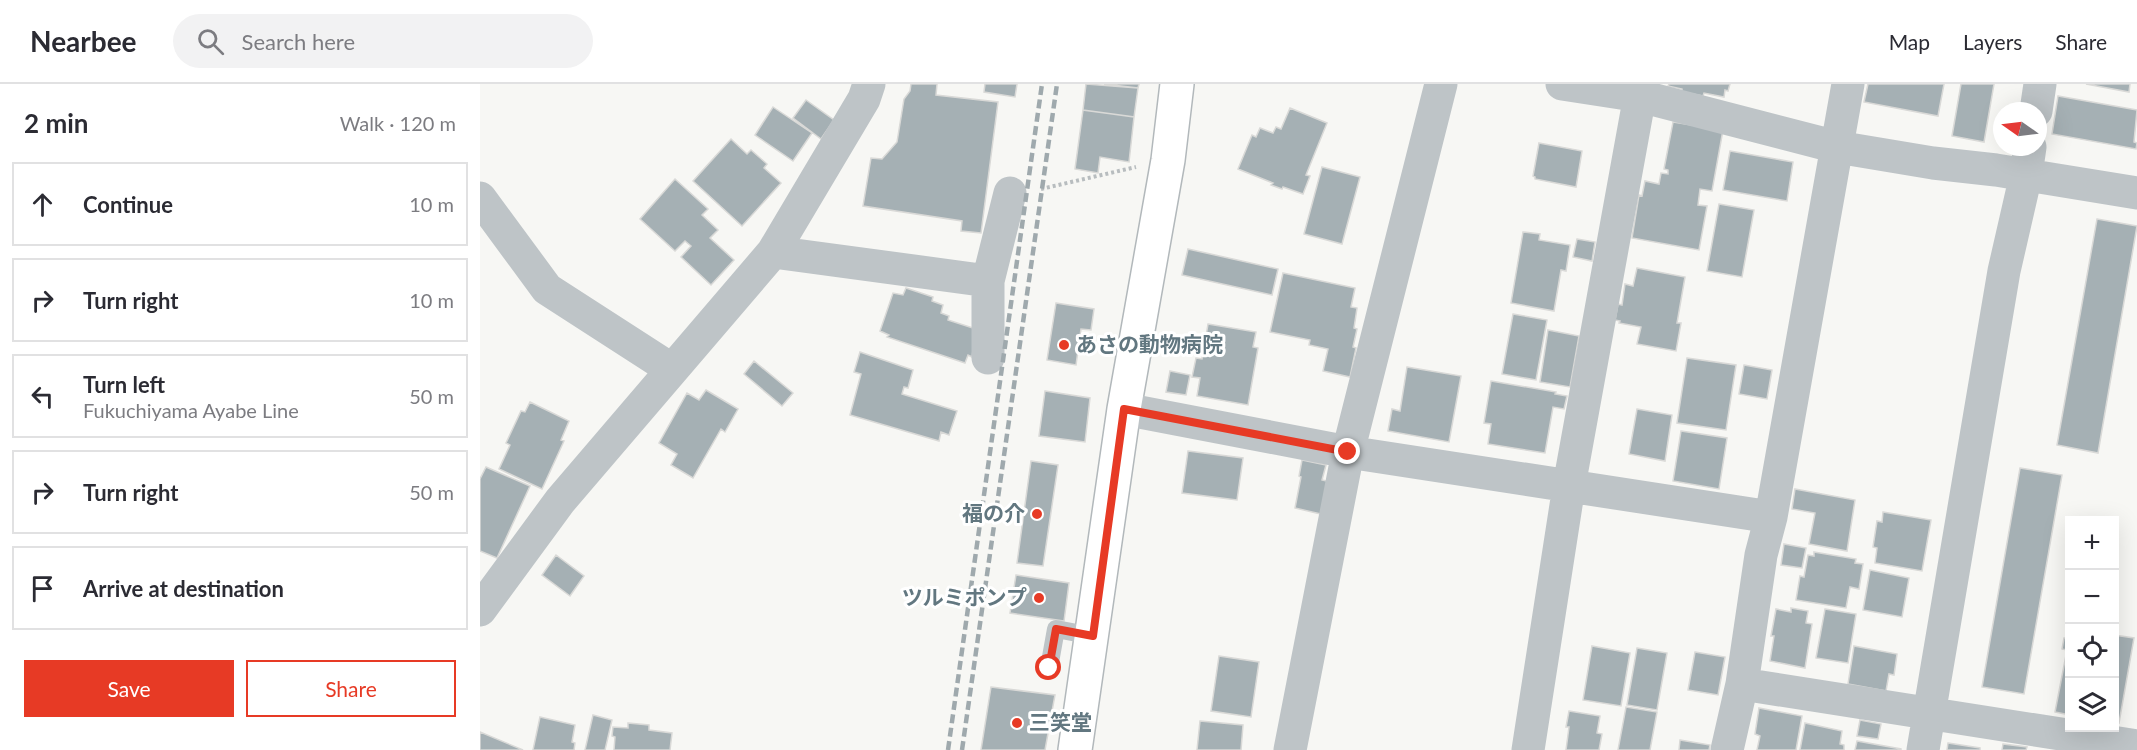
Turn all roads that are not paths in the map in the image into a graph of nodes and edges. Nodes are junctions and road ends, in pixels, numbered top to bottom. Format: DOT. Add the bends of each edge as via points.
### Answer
graph roads {
  1 [pos="869,84"];
  2 [pos="1177,84"];
  3 [pos="1441,84"];
  4 [pos="1563,84"];
  5 [pos="1848,84"];
  6 [pos="2040,84"];
  7 [pos="1641,90"];
  8 [pos="2037,102"];
  9 [pos="1837,147"];
  10 [pos="2028,161"];
  11 [pos="1010,193"];
  12 [pos="2137,194"];
  13 [pos="480,198"];
  14 [pos="773,252"];
  15 [pos="988,281"];
  16 [pos="988,358"];
  17 [pos="671,369"];
  18 [pos="1124,409"];
  19 [pos="1348,452"];
  20 [pos="1569,486"];
  21 [pos="1771,517"];
  22 [pos="480,610"];
  23 [pos="1093,636"];
  24 [pos="1049,668"];
  25 [pos="1742,684"];
  26 [pos="1929,714"];
  27 [pos="2137,746"];
  28 [pos="1075,750"];
  29 [pos="1290,750"];
  30 [pos="1528,750"];
  31 [pos="1727,750"];
  32 [pos="1923,750"];
  1 -- 14 [label="street" via="864,99"];
  2 -- 18 [label="main road" via="1168,160"];
  3 -- 19 [label="street"];
  4 -- 7 [label="street"];
  5 -- 9 [label="street"];
  6 -- 8 [label="street"];
  7 -- 9 [label="street"];
  7 -- 20 [label="street"];
  9 -- 10 [label="street"];
  9 -- 21 [label="street"];
  10 -- 12 [label="street"];
  10 -- 26 [label="street" via="2004,271"];
  11 -- 15 [label="street"];
  13 -- 17 [label="street" via="547,289"];
  14 -- 15 [label="street"];
  14 -- 17 [label="street"];
  15 -- 16 [label="street"];
  17 -- 22 [label="street" via="560,501"];
  18 -- 19 [label="street"];
  18 -- 23 [label="main road"];
  19 -- 20 [label="street"];
  19 -- 29 [label="street"];
  20 -- 21 [label="street"];
  20 -- 30 [label="street"];
  21 -- 25 [label="street" via="1761,555"];
  23 -- 24 [label="lane" via="1056,629"];
  23 -- 28 [label="main road"];
  25 -- 26 [label="street"];
  25 -- 31 [label="street"];
  26 -- 27 [label="street"];
  26 -- 32 [label="street"];
}
